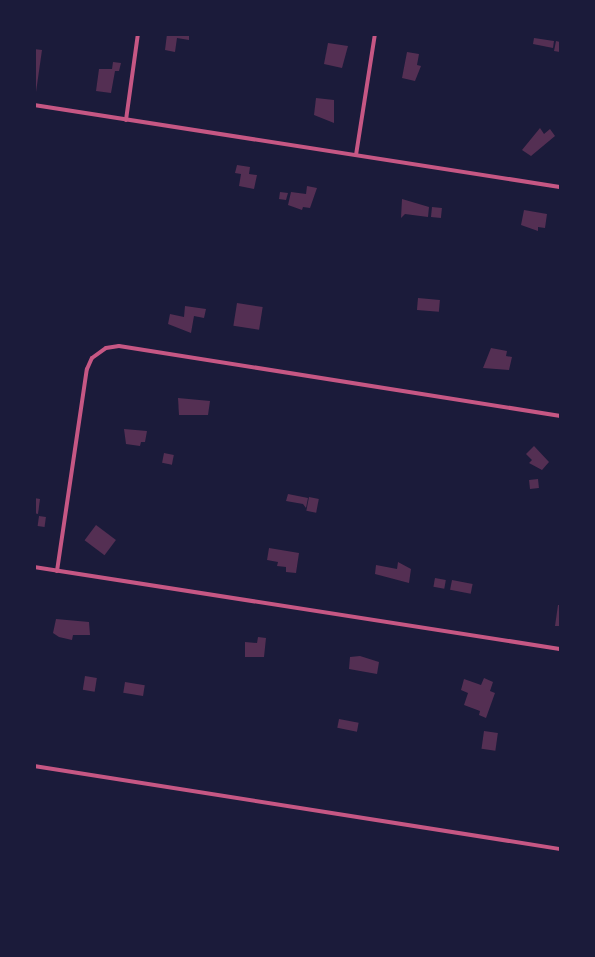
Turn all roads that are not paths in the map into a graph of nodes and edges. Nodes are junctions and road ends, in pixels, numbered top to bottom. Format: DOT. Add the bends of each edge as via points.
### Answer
graph roads {
  1 [pos="138,34"];
  2 [pos="375,34"];
  3 [pos="34,105"];
  4 [pos="126,120"];
  5 [pos="356,155"];
  6 [pos="561,187"];
  7 [pos="561,416"];
  8 [pos="34,567"];
  9 [pos="57,571"];
  10 [pos="561,649"];
  11 [pos="34,766"];
  12 [pos="561,849"];
  1 -- 4 [label="street"];
  2 -- 5 [label="street"];
  3 -- 4 [label="street"];
  4 -- 5 [label="street"];
  5 -- 6 [label="street"];
  7 -- 9 [label="street" via="118,346 99,351 92,358 84,381"];
  8 -- 9 [label="street"];
  9 -- 10 [label="street"];
  11 -- 12 [label="street"];
}
